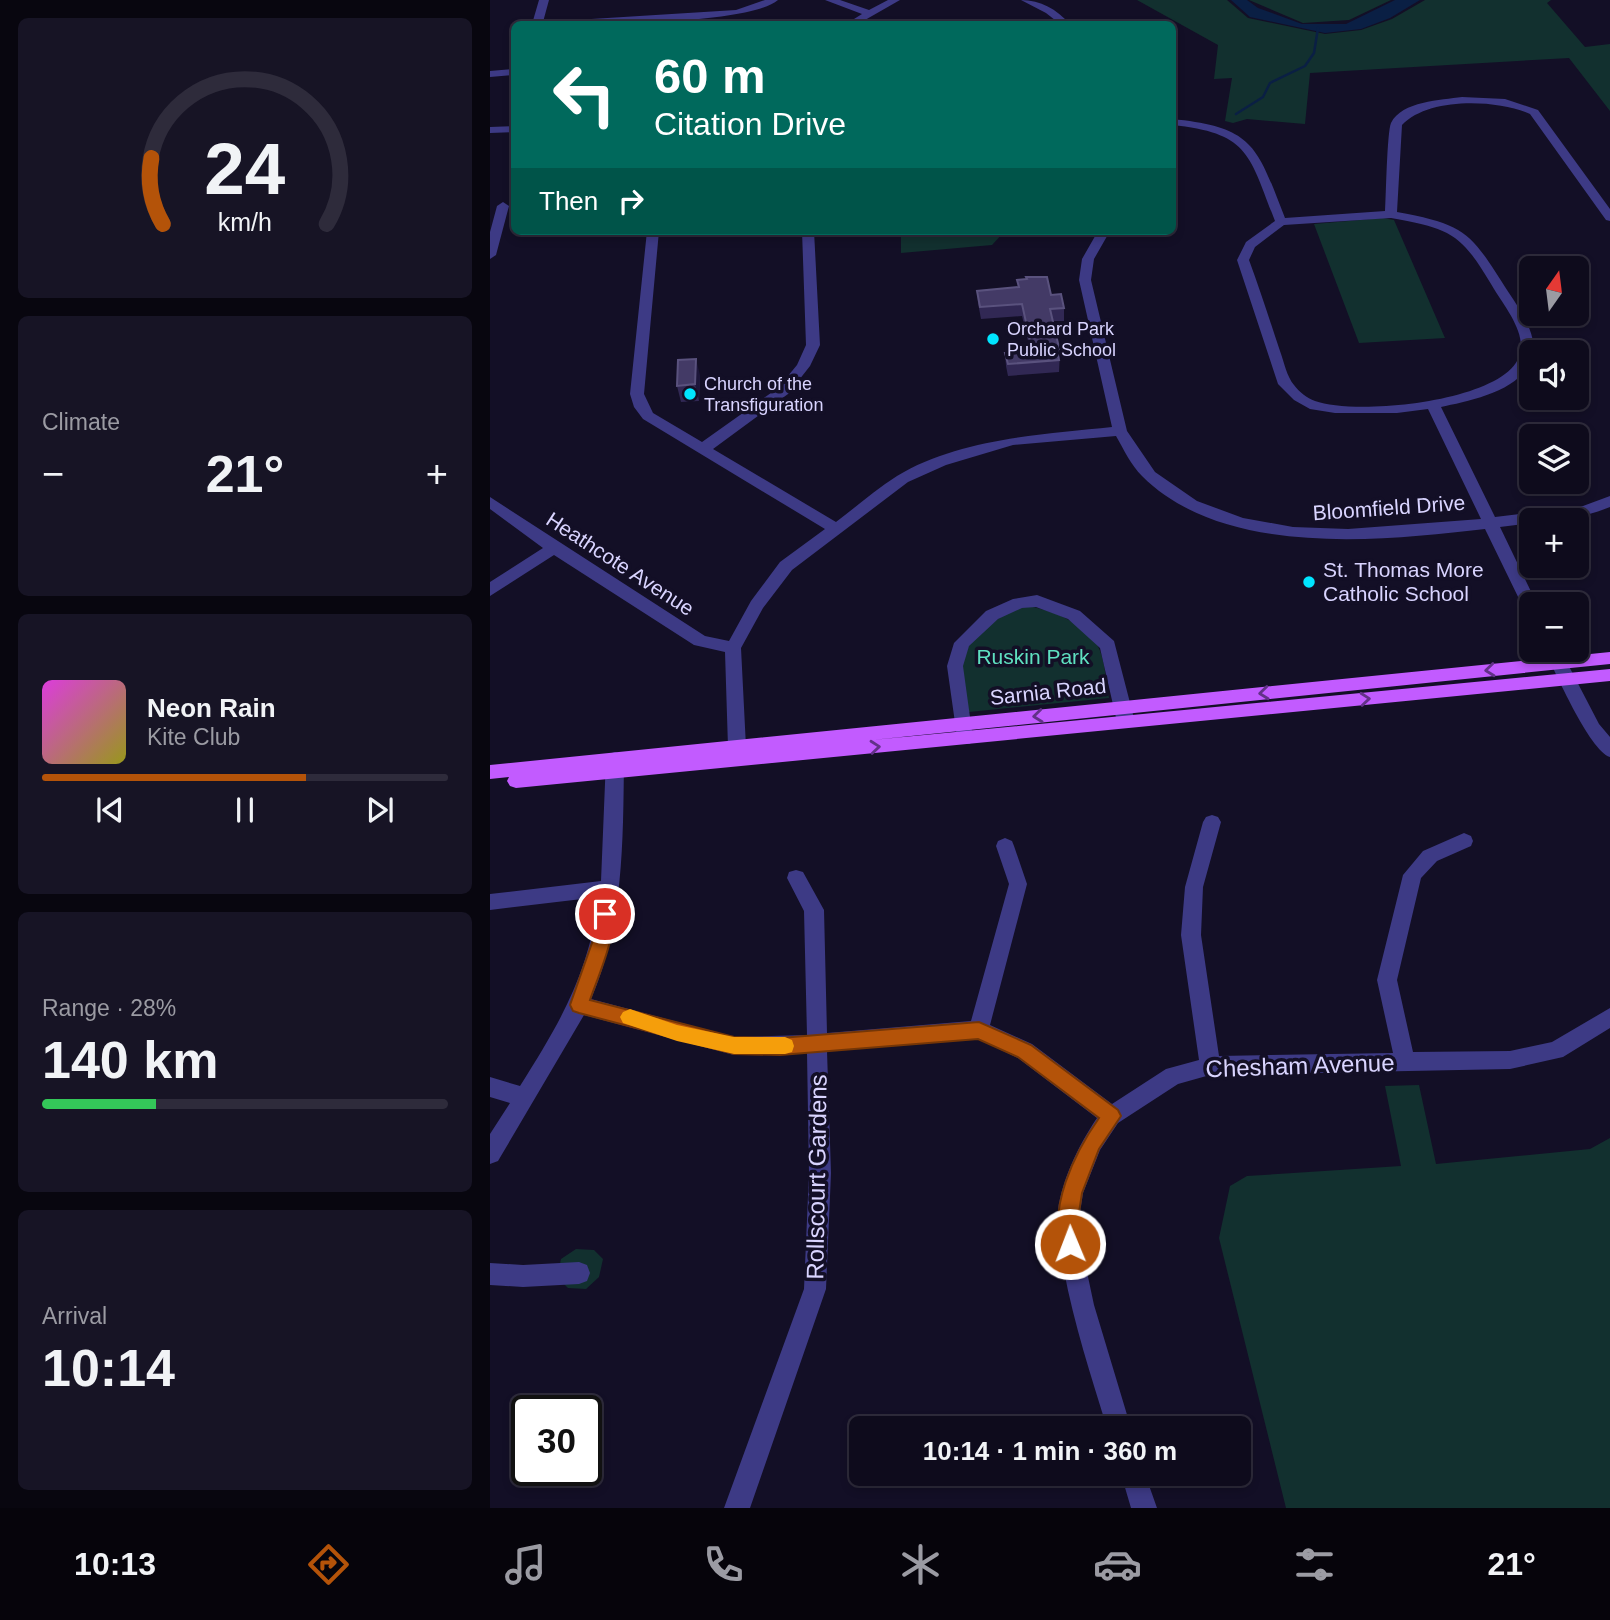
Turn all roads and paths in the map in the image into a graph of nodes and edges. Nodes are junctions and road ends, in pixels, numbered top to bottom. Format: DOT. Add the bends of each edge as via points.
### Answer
graph roads {
  1 [pos="544,0"];
  2 [pos="773,0"];
  3 [pos="830,0"];
  4 [pos="895,0"];
  5 [pos="1026,0"];
  6 [pos="872,13"];
  7 [pos="538,21"];
  8 [pos="598,21"];
  9 [pos="857,21"];
  10 [pos="1062,21"];
  11 [pos="511,72"];
  12 [pos="490,74"];
  13 [pos="1176,122"];
  14 [pos="511,129"];
  15 [pos="490,130"];
  16 [pos="502,206"];
  17 [pos="1391,214"];
  18 [pos="1610,217"];
  19 [pos="1281,222"];
  20 [pos="653,235"];
  21 [pos="808,235"];
  22 [pos="1102,235"];
  23 [pos="490,255"];
  24 [pos="1432,403"];
  25 [pos="1120,431"];
  26 [pos="704,448"];
  27 [pos="1610,501"];
  28 [pos="490,502"];
  29 [pos="1490,521"];
  30 [pos="835,528"];
  31 [pos="554,548"];
  32 [pos="490,590"];
  33 [pos="1524,592"];
  34 [pos="733,648"];
  35 [pos="1589,657"];
  36 [pos="1610,658"];
  37 [pos="1519,661"];
  38 [pos="1558,662"];
  39 [pos="1610,675"];
  40 [pos="1566,680"];
  41 [pos="1125,714"];
  42 [pos="963,731"];
  43 [pos="737,747"];
  44 [pos="1610,750"];
  45 [pos="615,766"];
  46 [pos="490,772"];
  47 [pos="490,784"];
  48 [pos="1212,822"];
  49 [pos="1464,841"];
  50 [pos="1005,846"];
  51 [pos="796,878"];
  52 [pos="609,888"];
  53 [pos="490,902"];
  54 [pos="579,1005"];
  55 [pos="1610,1017"];
  56 [pos="979,1030"];
  57 [pos="819,1043"];
  58 [pos="1405,1062"];
  59 [pos="1210,1066"];
  60 [pos="490,1087"];
  61 [pos="524,1097"];
  62 [pos="1111,1116"];
  63 [pos="490,1154"];
  64 [pos="579,1273"];
  65 [pos="490,1274"];
  66 [pos="1115,1416"];
  67 [pos="1137,1486"];
  68 [pos="737,1508"];
  69 [pos="1144,1508"];
  1 -- 7 [label="street"];
  2 -- 8 [label="street" via="736,13"];
  3 -- 6 [label="street"];
  4 -- 6 [label="street"];
  5 -- 10 [label="street"];
  6 -- 9 [label="street"];
  11 -- 12 [label="street"];
  13 -- 19 [label="street" via="1215,125 1244,140"];
  14 -- 15 [label="street"];
  16 -- 23 [label="street"];
  17 -- 18 [label="street" via="1400,116 1432,104 1487,102 1518,104 1534,112"];
  17 -- 19 [label="street"];
  17 -- 24 [label="street" via="1438,226 1473,245 1525,333 1527,355 1517,374 1484,393"];
  19 -- 24 [label="street" via="1250,245 1243,260 1285,384 1295,396 1332,409"];
  20 -- 26 [label="street" via="637,394 648,416"];
  21 -- 26 [label="street" via="813,345 803,366 783,391"];
  22 -- 25 [label="street" via="1088,259 1085,280"];
  24 -- 29 [label="street"];
  25 -- 29 [label="street, Bloomfield Drive" via="1149,474 1179,496 1255,526 1343,536"];
  25 -- 30 [label="street" via="1012,441 941,462 903,479"];
  26 -- 30 [label="street"];
  27 -- 29 [label="street, Bloomfield Drive" via="1586,511"];
  28 -- 31 [label="street, Heathcote Avenue"];
  29 -- 33 [label="street"];
  30 -- 34 [label="street" via="786,566"];
  31 -- 32 [label="street"];
  31 -- 34 [label="street, Heathcote Avenue" via="700,641"];
  34 -- 43 [label="street"];
  35 -- 36 [label="main road, Sarnia Road"];
  37 -- 41 [label="main road, Sarnia Road, one-way"];
  38 -- 40 [label="street"];
  39 -- 40 [label="main road, Sarnia Road"];
  41 -- 40 [label="main road, Sarnia Road, one-way"];
  40 -- 44 [label="street"];
  41 -- 42 [label="main road, Sarnia Road"];
  41 -- 42 [label="street" via="1108,645 1074,615 1037,601 992,615 962,643 954,666"];
  42 -- 43 [label="main road, Sarnia Road"];
  45 -- 42 [label="main road, Sarnia Road, one-way"];
  43 -- 45 [label="main road, Sarnia Road"];
  45 -- 46 [label="main road, Sarnia Road"];
  45 -- 47 [label="main road, Sarnia Road"];
  45 -- 52 [label="street"];
  48 -- 59 [label="street" via="1194,887 1191,935"];
  49 -- 58 [label="street" via="1430,856 1412,875 1387,980"];
  50 -- 56 [label="street" via="1018,884"];
  51 -- 57 [label="street, Rollscourt Gardens" via="814,910"];
  52 -- 53 [label="street"];
  52 -- 54 [label="street" via="601,940"];
  54 -- 57 [label="street" via="734,1046"];
  54 -- 61 [label="street"];
  55 -- 58 [label="street, Chesham Avenue" via="1556,1050 1510,1060"];
  56 -- 57 [label="street"];
  56 -- 62 [label="street" via="1025,1051"];
  57 -- 68 [label="street, Rollscourt Gardens" via="815,1289"];
  58 -- 59 [label="street, Chesham Avenue"];
  59 -- 62 [label="street, Chesham Avenue" via="1173,1076"];
  60 -- 61 [label="street"];
  61 -- 63 [label="street"];
  62 -- 66 [label="street, Chesham Avenue" via="1080,1168 1068,1219 1082,1305"];
  64 -- 65 [label="street"];
  67 -- 69 [label="street"];
}
